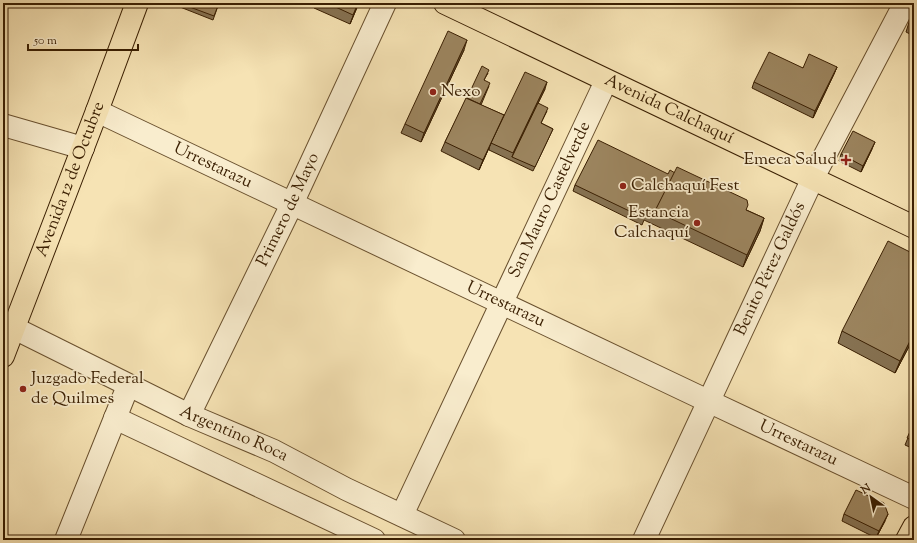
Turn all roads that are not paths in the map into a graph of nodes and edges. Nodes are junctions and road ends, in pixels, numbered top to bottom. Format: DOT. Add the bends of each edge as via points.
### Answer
graph roads {
  1 [pos="138,3"];
  2 [pos="385,3"];
  3 [pos="445,3"];
  4 [pos="905,3"];
  5 [pos="606,81"];
  6 [pos="97,111"];
  7 [pos="3,125"];
  8 [pos="83,148"];
  9 [pos="813,178"];
  10 [pos="292,204"];
  11 [pos="914,227"];
  12 [pos="501,302"];
  13 [pos="14,328"];
  14 [pos="3,356"];
  15 [pos="128,386"];
  16 [pos="708,401"];
  17 [pos="189,416"];
  18 [pos="115,418"];
  19 [pos="914,498"];
  20 [pos="402,515"];
  21 [pos="914,527"];
  22 [pos="66,540"];
  23 [pos="374,540"];
  24 [pos="454,540"];
  25 [pos="644,540"];
  26 [pos="907,540"];
  1 -- 6 [label="main road, Avenida 12 de Octubre"];
  2 -- 10 [label="street, Primero de Mayo"];
  3 -- 5 [label="main road, Avenida Calchaquí"];
  4 -- 9 [label="street, Benito Pérez Galdós"];
  5 -- 9 [label="main road, Avenida Calchaquí"];
  5 -- 12 [label="street, San Mauro Castelverde"];
  6 -- 8 [label="main road, Avenida 12 de Octubre"];
  6 -- 10 [label="street, Urrestarazu"];
  7 -- 8 [label="street"];
  8 -- 13 [label="main road, Avenida 12 de Octubre"];
  9 -- 11 [label="main road, Avenida Calchaquí"];
  9 -- 16 [label="street, Benito Pérez Galdós"];
  10 -- 12 [label="street, Urrestarazu"];
  10 -- 17 [label="street, Primero de Mayo"];
  12 -- 16 [label="street, Urrestarazu"];
  12 -- 20 [label="street, San Mauro Castelverde"];
  13 -- 14 [label="main road, Avenida 12 de Octubre"];
  13 -- 15 [label="street, Argentino Roca"];
  15 -- 17 [label="street, Argentino Roca"];
  15 -- 18 [label="street"];
  16 -- 19 [label="street, Urrestarazu"];
  16 -- 25 [label="street, Benito Pérez Galdós"];
  17 -- 20 [label="street, Argentino Roca" via="274,451"];
  18 -- 22 [label="street"];
  18 -- 23 [label="street"];
  20 -- 24 [label="street, Argentino Roca"];
  21 -- 26 [label="main road"];
}
